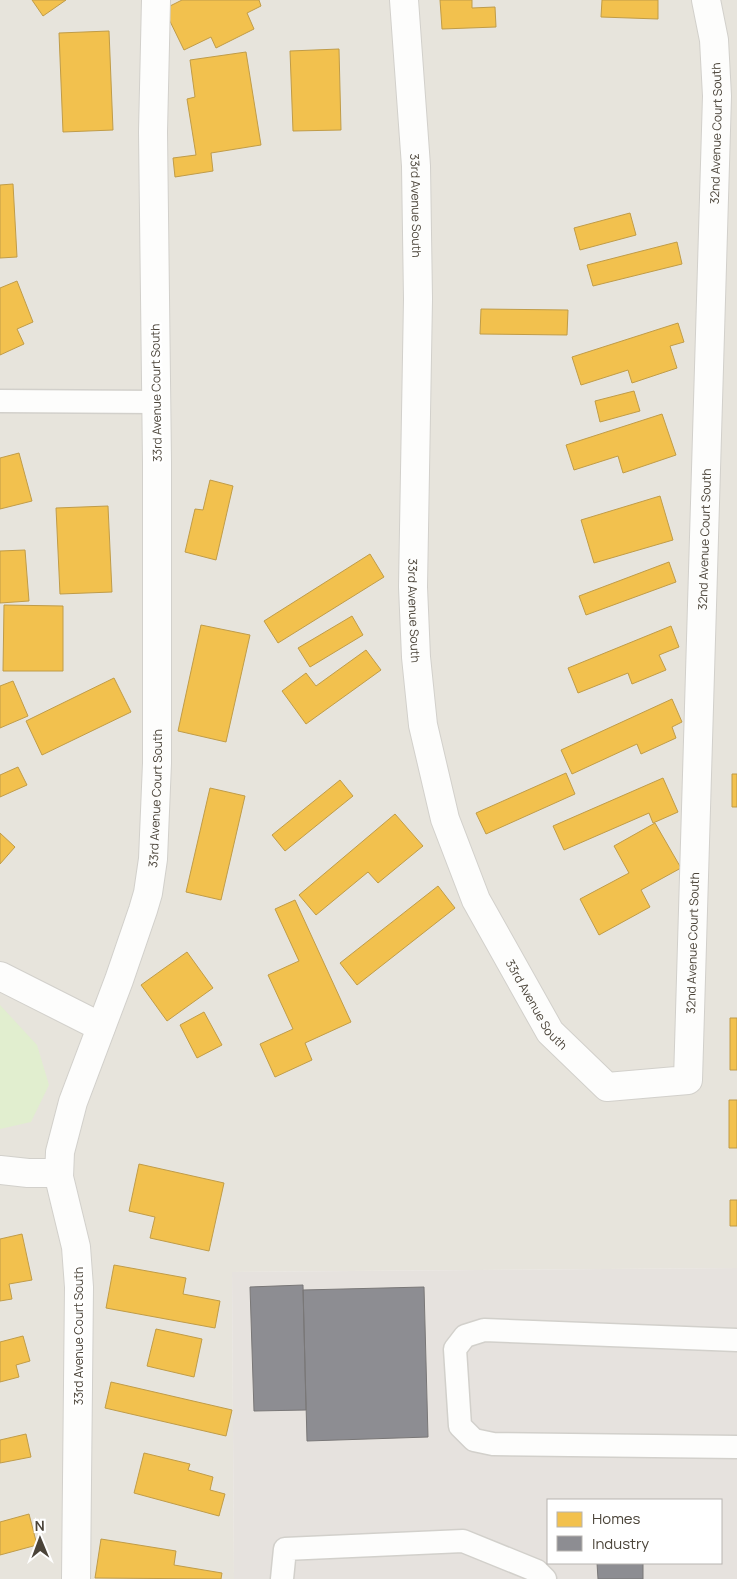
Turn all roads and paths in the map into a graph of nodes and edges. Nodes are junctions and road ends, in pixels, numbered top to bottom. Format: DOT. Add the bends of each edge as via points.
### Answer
graph roads {
  1 [pos="156,0"];
  2 [pos="404,0"];
  3 [pos="706,0"];
  4 [pos="0,401"];
  5 [pos="156,402"];
  6 [pos="0,976"];
  7 [pos="101,1027"];
  8 [pos="688,1080"];
  9 [pos="0,1170"];
  10 [pos="58,1173"];
  11 [pos="737,1340"];
  12 [pos="737,1447"];
  13 [pos="76,1579"];
  14 [pos="282,1579"];
  15 [pos="545,1579"];
  1 -- 5 [label="street, 33rd Avenue Court South" via="153,132"];
  2 -- 8 [label="street, 33rd Avenue South" via="414,120 417,213 413,587 416,657 423,725 445,819 476,900 550,1032 607,1087"];
  3 -- 8 [label="street, 32nd Avenue Court South" via="714,40 717,96"];
  4 -- 5 [label="lane"];
  5 -- 7 [label="street, 33rd Avenue Court South" via="157,763 153,859 143,910"];
  6 -- 7 [label="street"];
  7 -- 10 [label="street, 33rd Avenue Court South" via="69,1114"];
  9 -- 10 [label="street"];
  10 -- 13 [label="street, 33rd Avenue Court South" via="76,1247 80,1286"];
  11 -- 12 [label="lane" via="484,1330 465,1336 455,1349 460,1426 474,1440 493,1444"];
  14 -- 15 [label="lane" via="285,1549 463,1541 537,1571"];
}
